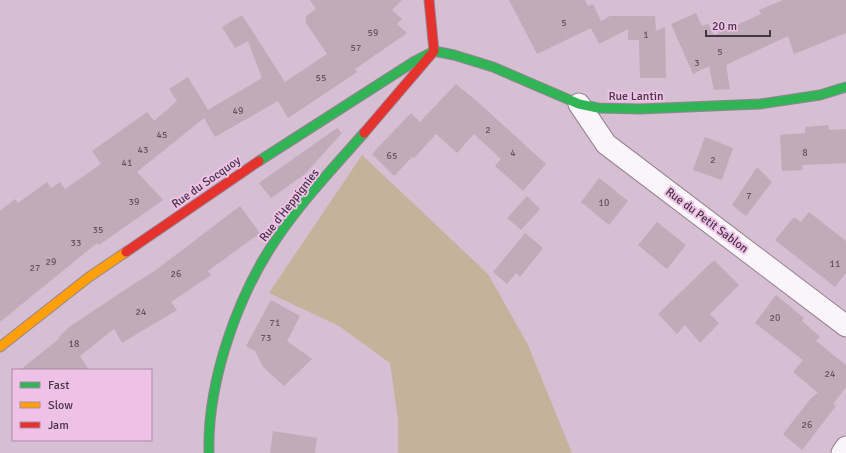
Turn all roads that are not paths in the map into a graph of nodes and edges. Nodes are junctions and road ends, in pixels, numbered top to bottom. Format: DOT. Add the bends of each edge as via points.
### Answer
graph roads {
  1 [pos="429,0"];
  2 [pos="434,51"];
  3 [pos="846,87"];
  4 [pos="579,104"];
  5 [pos="846,326"];
  6 [pos="0,347"];
  7 [pos="846,447"];
  8 [pos="209,453"];
  9 [pos="842,453"];
  1 -- 2 [label="street"];
  2 -- 4 [label="street, Rue Lantin" via="454,54 493,67"];
  2 -- 6 [label="street, Rue du Socquoy" via="262,158 89,276"];
  2 -- 8 [label="street, Rue d'Heppignies" via="305,202 272,245 260,266 234,323 216,380 208,436"];
  3 -- 4 [label="street, Rue Lantin" via="820,95 760,104 640,109 598,108"];
  4 -- 5 [label="street, Rue du Petit Sablon" via="606,144"];
  7 -- 9 [label="street"];
}
